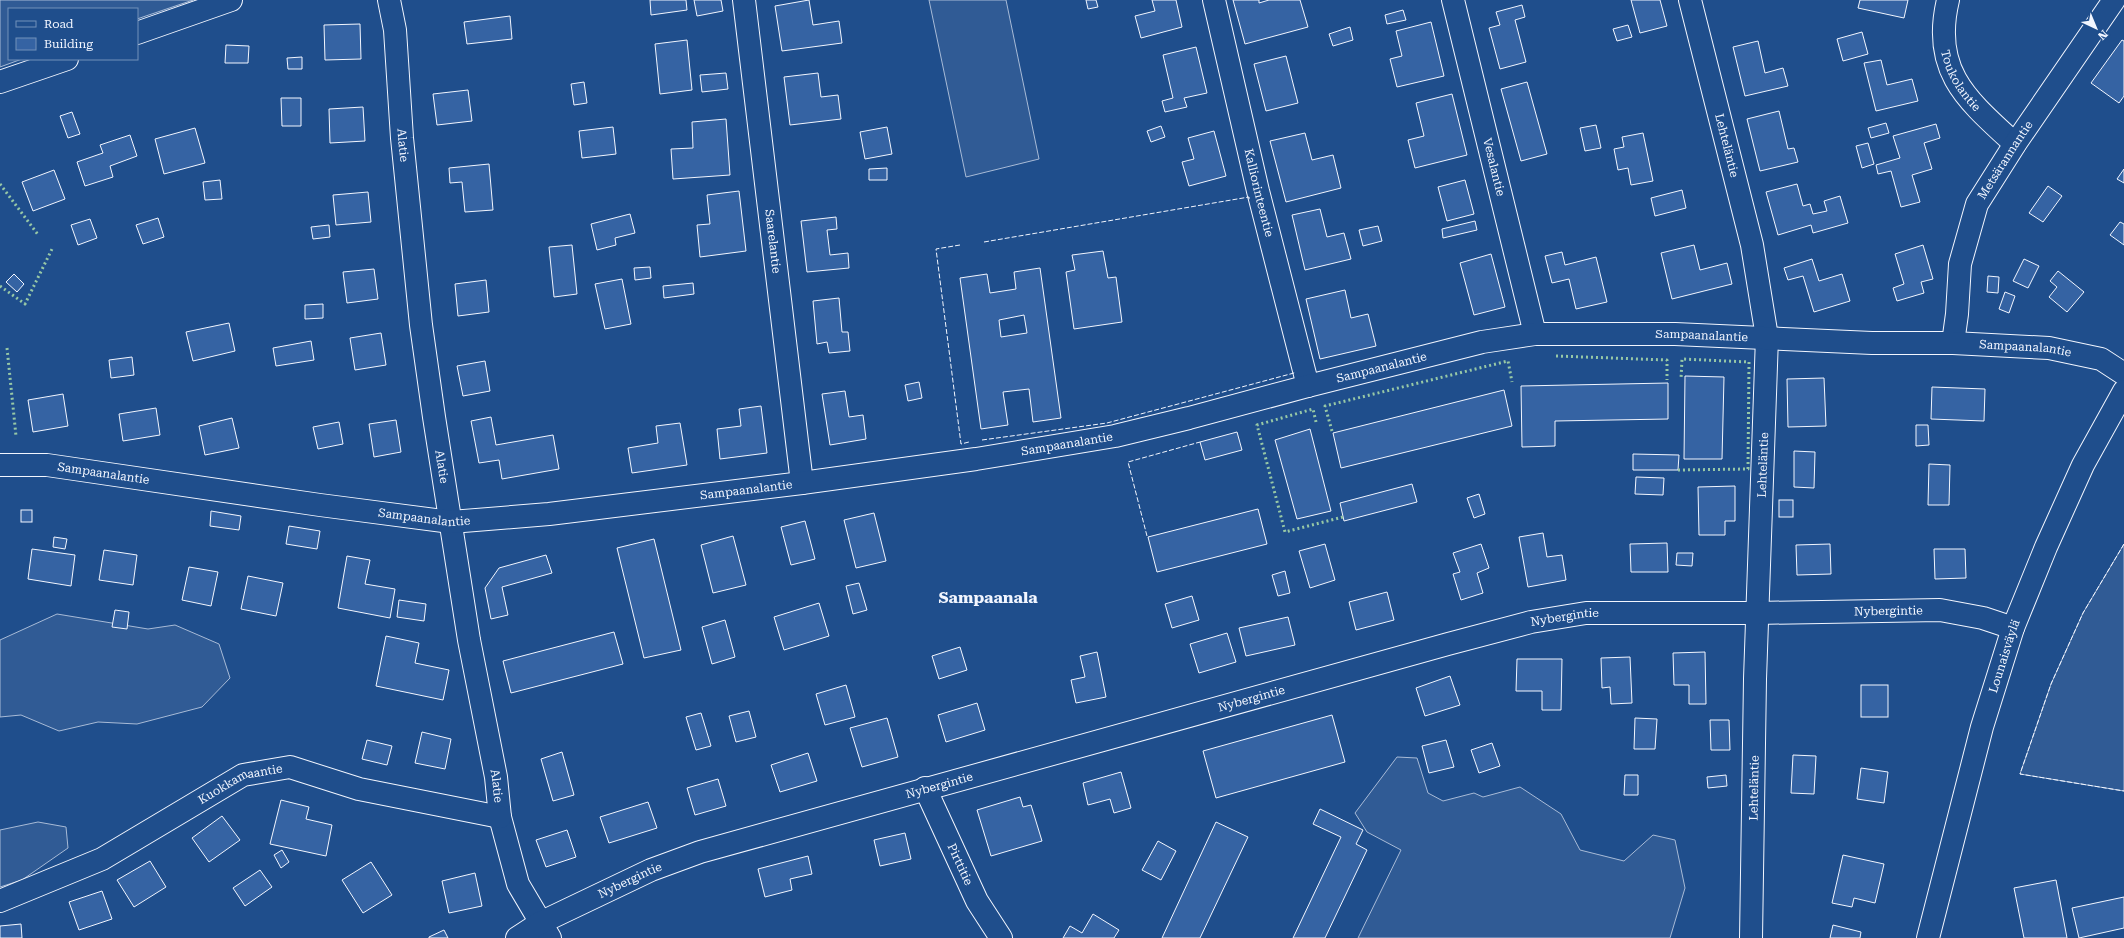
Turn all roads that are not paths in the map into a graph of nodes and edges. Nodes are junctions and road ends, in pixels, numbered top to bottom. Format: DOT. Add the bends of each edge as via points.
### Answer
graph roads {
  1 [pos="231,0"];
  2 [pos="389,0"];
  3 [pos="744,0"];
  4 [pos="1214,0"];
  5 [pos="1453,0"];
  6 [pos="1690,0"];
  7 [pos="1948,0"];
  8 [pos="2114,0"];
  9 [pos="138,33"];
  10 [pos="64,60"];
  11 [pos="0,82"];
  12 [pos="2015,144"];
  13 [pos="1535,334"];
  14 [pos="1767,337"];
  15 [pos="1953,343"];
  16 [pos="2124,374"];
  17 [pos="1308,386"];
  18 [pos="2124,392"];
  19 [pos="0,465"];
  20 [pos="802,483"];
  21 [pos="451,522"];
  22 [pos="1757,613"];
  23 [pos="2013,628"];
  24 [pos="925,788"];
  25 [pos="500,817"];
  26 [pos="0,900"];
  27 [pos="545,930"];
  28 [pos="517,938"];
  29 [pos="1001,938"];
  30 [pos="1751,938"];
  31 [pos="1928,938"];
  1 -- 9 [label="street"];
  2 -- 21 [label="street, Alatie" via="395,30 402,138 421,325"];
  3 -- 20 [label="street, Saarelantie"];
  4 -- 17 [label="street, Kalliorinteentie" via="1258,191"];
  5 -- 13 [label="street, Vesalantie"];
  6 -- 14 [label="street, Lehteläntie" via="1752,245"];
  7 -- 12 [label="street, Toukolantie" via="1944,16 1944,51 1954,79 1972,103"];
  8 -- 12 [label="street, Metsärannantie"];
  10 -- 11 [label="street"];
  12 -- 15 [label="street, Metsärannantie" via="1977,204 1960,264"];
  13 -- 14 [label="street, Sampaanalantie"];
  13 -- 17 [label="street, Sampaanalantie" via="1482,342"];
  14 -- 15 [label="street, Sampaanalantie" via="1872,343"];
  14 -- 22 [label="street, Lehteläntie"];
  15 -- 16 [label="street, Sampaanalantie" via="2049,348 2101,360"];
  17 -- 20 [label="street, Sampaanalantie" via="1115,436 976,459"];
  18 -- 23 [label="street, Lounaisväylä" via="2083,464"];
  19 -- 21 [label="street, Sampaanalantie" via="47,465 320,506"];
  20 -- 21 [label="street, Sampaanalantie" via="549,514"];
  21 -- 25 [label="street, Alatie" via="469,640 496,777"];
  22 -- 23 [label="street, Nybergintie" via="1940,610 1983,618"];
  22 -- 24 [label="street, Nybergintie" via="1586,613 1531,622"];
  22 -- 30 [label="street, Lehteläntie"];
  23 -- 31 [label="street, Lounaisväylä" via="1982,727"];
  24 -- 27 [label="street, Nybergintie" via="700,852 651,870"];
  24 -- 29 [label="street, Pirttitie" via="977,901"];
  25 -- 26 [label="street, Kuokkamaantie" via="359,789 290,768 243,775 102,859"];
  25 -- 27 [label="street, Alatie" via="518,884"];
  27 -- 28 [label="street, Nybergintie"];
}
